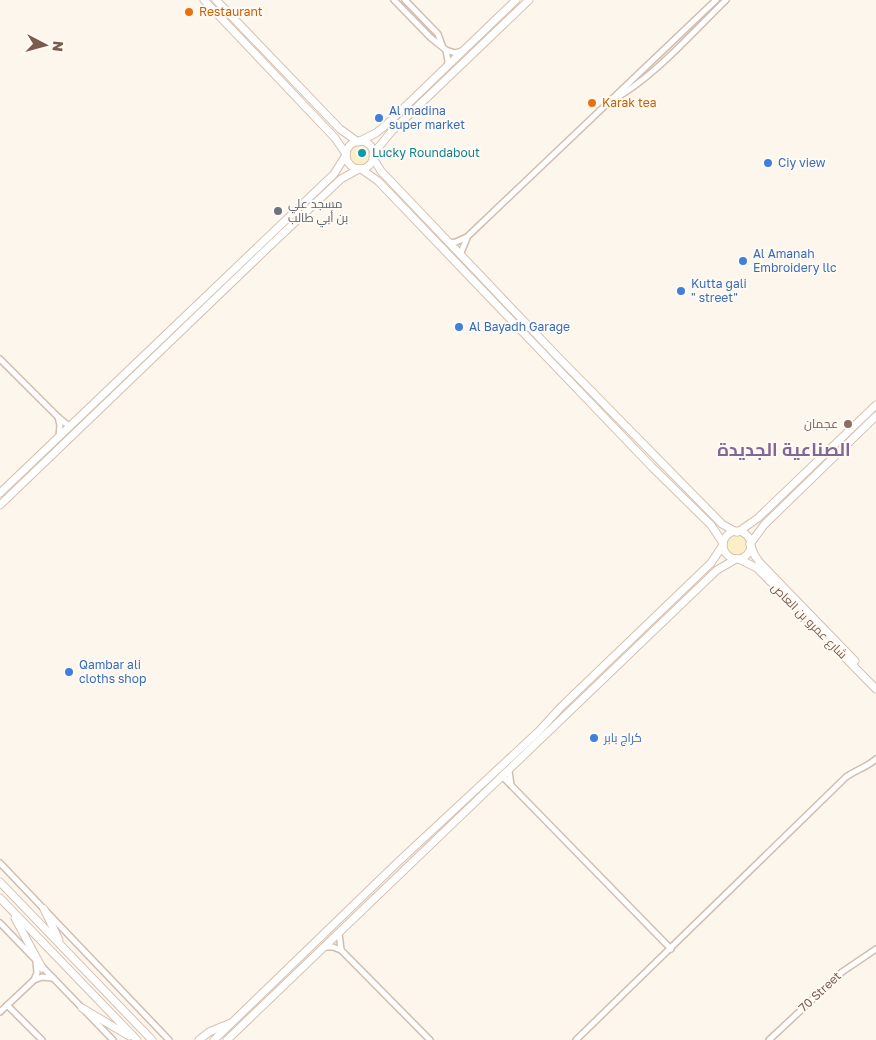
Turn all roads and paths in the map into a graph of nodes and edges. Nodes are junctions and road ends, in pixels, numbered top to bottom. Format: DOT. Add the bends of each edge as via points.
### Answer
graph roads {
  1 [pos="204,0"];
  2 [pos="216,0"];
  3 [pos="394,0"];
  4 [pos="405,0"];
  5 [pos="516,0"];
  6 [pos="529,0"];
  7 [pos="716,0"];
  8 [pos="726,0"];
  9 [pos="444,48"];
  10 [pos="464,50"];
  11 [pos="446,67"];
  12 [pos="609,102"];
  13 [pos="359,142"];
  14 [pos="346,154"];
  15 [pos="373,156"];
  16 [pos="360,169"];
  17 [pos="467,237"];
  18 [pos="448,243"];
  19 [pos="460,255"];
  20 [pos="511,320"];
  21 [pos="530,327"];
  22 [pos="540,351"];
  23 [pos="556,356"];
  24 [pos="0,359"];
  25 [pos="876,405"];
  26 [pos="91,408"];
  27 [pos="876,416"];
  28 [pos="58,418"];
  29 [pos="69,426"];
  30 [pos="83,426"];
  31 [pos="59,436"];
  32 [pos="58,448"];
  33 [pos="0,493"];
  34 [pos="0,505"];
  35 [pos="737,532"];
  36 [pos="723,544"];
  37 [pos="750,544"];
  38 [pos="738,559"];
  39 [pos="876,682"];
  40 [pos="876,689"];
  41 [pos="518,750"];
  42 [pos="876,759"];
  43 [pos="509,771"];
  44 [pos="502,777"];
  45 [pos="511,785"];
  46 [pos="0,863"];
  47 [pos="397,863"];
  48 [pos="0,882"];
  49 [pos="0,898"];
  50 [pos="10,909"];
  51 [pos="44,909"];
  52 [pos="360,913"];
  53 [pos="0,923"];
  54 [pos="339,933"];
  55 [pos="62,947"];
  56 [pos="324,947"];
  57 [pos="671,949"];
  58 [pos="876,949"];
  59 [pos="341,950"];
  60 [pos="36,961"];
  61 [pos="42,968"];
  62 [pos="52,978"];
  63 [pos="34,980"];
  64 [pos="3,1008"];
  65 [pos="82,1008"];
  66 [pos="234,1023"];
  67 [pos="40,1038"];
  68 [pos="229,1039"];
  69 [pos="33,1040"];
  70 [pos="112,1040"];
  71 [pos="137,1040"];
  72 [pos="152,1040"];
  73 [pos="169,1040"];
  74 [pos="199,1040"];
  75 [pos="214,1040"];
  76 [pos="430,1040"];
  77 [pos="576,1040"];
  78 [pos="769,1040"];
  1 -- 14 [label="main road" via="335,138"];
  2 -- 13 [label="main road" via="344,133"];
  3 -- 9 [label="street"];
  4 -- 9 [label="street" via="438,34"];
  5 -- 10 [label="main road"];
  6 -- 15 [label="main road" via="391,132"];
  7 -- 12 [label="street"];
  8 -- 12 [label="street" via="657,66"];
  9 -- 10 [label="street" via="455,53"];
  9 -- 11 [label="street" via="448,60"];
  10 -- 11 [label="main road"];
  11 -- 13 [label="main road" via="381,129"];
  12 -- 17 [label="street"];
  13 -- 14 [label="main road" via="350,146"];
  13 -- 15 [label="main road" via="367,144"];
  14 -- 16 [label="main road" via="348,163"];
  14 -- 26 [label="main road" via="334,174"];
  15 -- 16 [label="main road" via="369,165"];
  15 -- 18 [label="main road" via="381,171"];
  16 -- 20 [label="main road" via="378,181"];
  16 -- 30 [label="main road" via="341,179"];
  17 -- 18 [label="street"];
  17 -- 19 [label="street"];
  18 -- 19 [label="main road"];
  19 -- 21 [label="main road"];
  20 -- 21 [label="main road" via="526,331"];
  20 -- 22 [label="main road"];
  21 -- 23 [label="main road"];
  22 -- 23 [label="main road" via="539,347 544,345"];
  22 -- 36 [label="main road" via="711,526"];
  23 -- 35 [label="main road" via="722,524"];
  24 -- 28 [label="street"];
  25 -- 35 [label="main road" via="753,522"];
  26 -- 29 [label="main road"];
  26 -- 30 [label="main road"];
  27 -- 37 [label="main road" via="760,528"];
  28 -- 29 [label="street"];
  28 -- 31 [label="street"];
  29 -- 31 [label="main road"];
  29 -- 32 [label="main road" via="70,433"];
  30 -- 32 [label="main road"];
  31 -- 33 [label="main road"];
  32 -- 34 [label="main road"];
  35 -- 36 [label="main road" via="728,535"];
  35 -- 37 [label="main road" via="745,534"];
  36 -- 38 [label="main road" via="726,555"];
  36 -- 41 [label="main road" via="711,563"];
  37 -- 38 [label="main road" via="748,554"];
  37 -- 39 [label="main road, شارع عمرو بن العاص" via="761,564"];
  38 -- 40 [label="main road, شارع عمرو بن العاص" via="757,568"];
  38 -- 43 [label="main road" via="717,570"];
  41 -- 44 [label="main road" via="503,769"];
  41 -- 47 [label="main road"];
  42 -- 57 [label="street" via="846,777"];
  43 -- 44 [label="main road"];
  43 -- 45 [label="street"];
  44 -- 45 [label="street"];
  44 -- 52 [label="main road"];
  45 -- 57 [label="street"];
  46 -- 51 [label="street"];
  47 -- 52 [label="main road" via="396,871 364,903"];
  47 -- 66 [label="main road"];
  48 -- 55 [label="main road"];
  49 -- 50 [label="main road"];
  50 -- 61 [label="main road"];
  50 -- 71 [label="main road"];
  51 -- 55 [label="main road"];
  51 -- 73 [label="street"];
  52 -- 54 [label="main road"];
  53 -- 60 [label="street"];
  54 -- 56 [label="main road"];
  54 -- 59 [label="street"];
  55 -- 72 [label="main road"];
  56 -- 59 [label="street"];
  56 -- 68 [label="main road"];
  57 -- 77 [label="street"];
  58 -- 78 [label="street, 70 Street" via="842,972"];
  59 -- 76 [label="street"];
  60 -- 61 [label="street"];
  60 -- 63 [label="street"];
  61 -- 62 [label="street"];
  62 -- 63 [label="street"];
  62 -- 65 [label="street"];
  63 -- 64 [label="street"];
  64 -- 67 [label="street"];
  65 -- 70 [label="street"];
  65 -- 71 [label="main road"];
  66 -- 74 [label="main road" via="216,1028"];
  66 -- 75 [label="main road"];
  67 -- 69 [label="street"];
}
